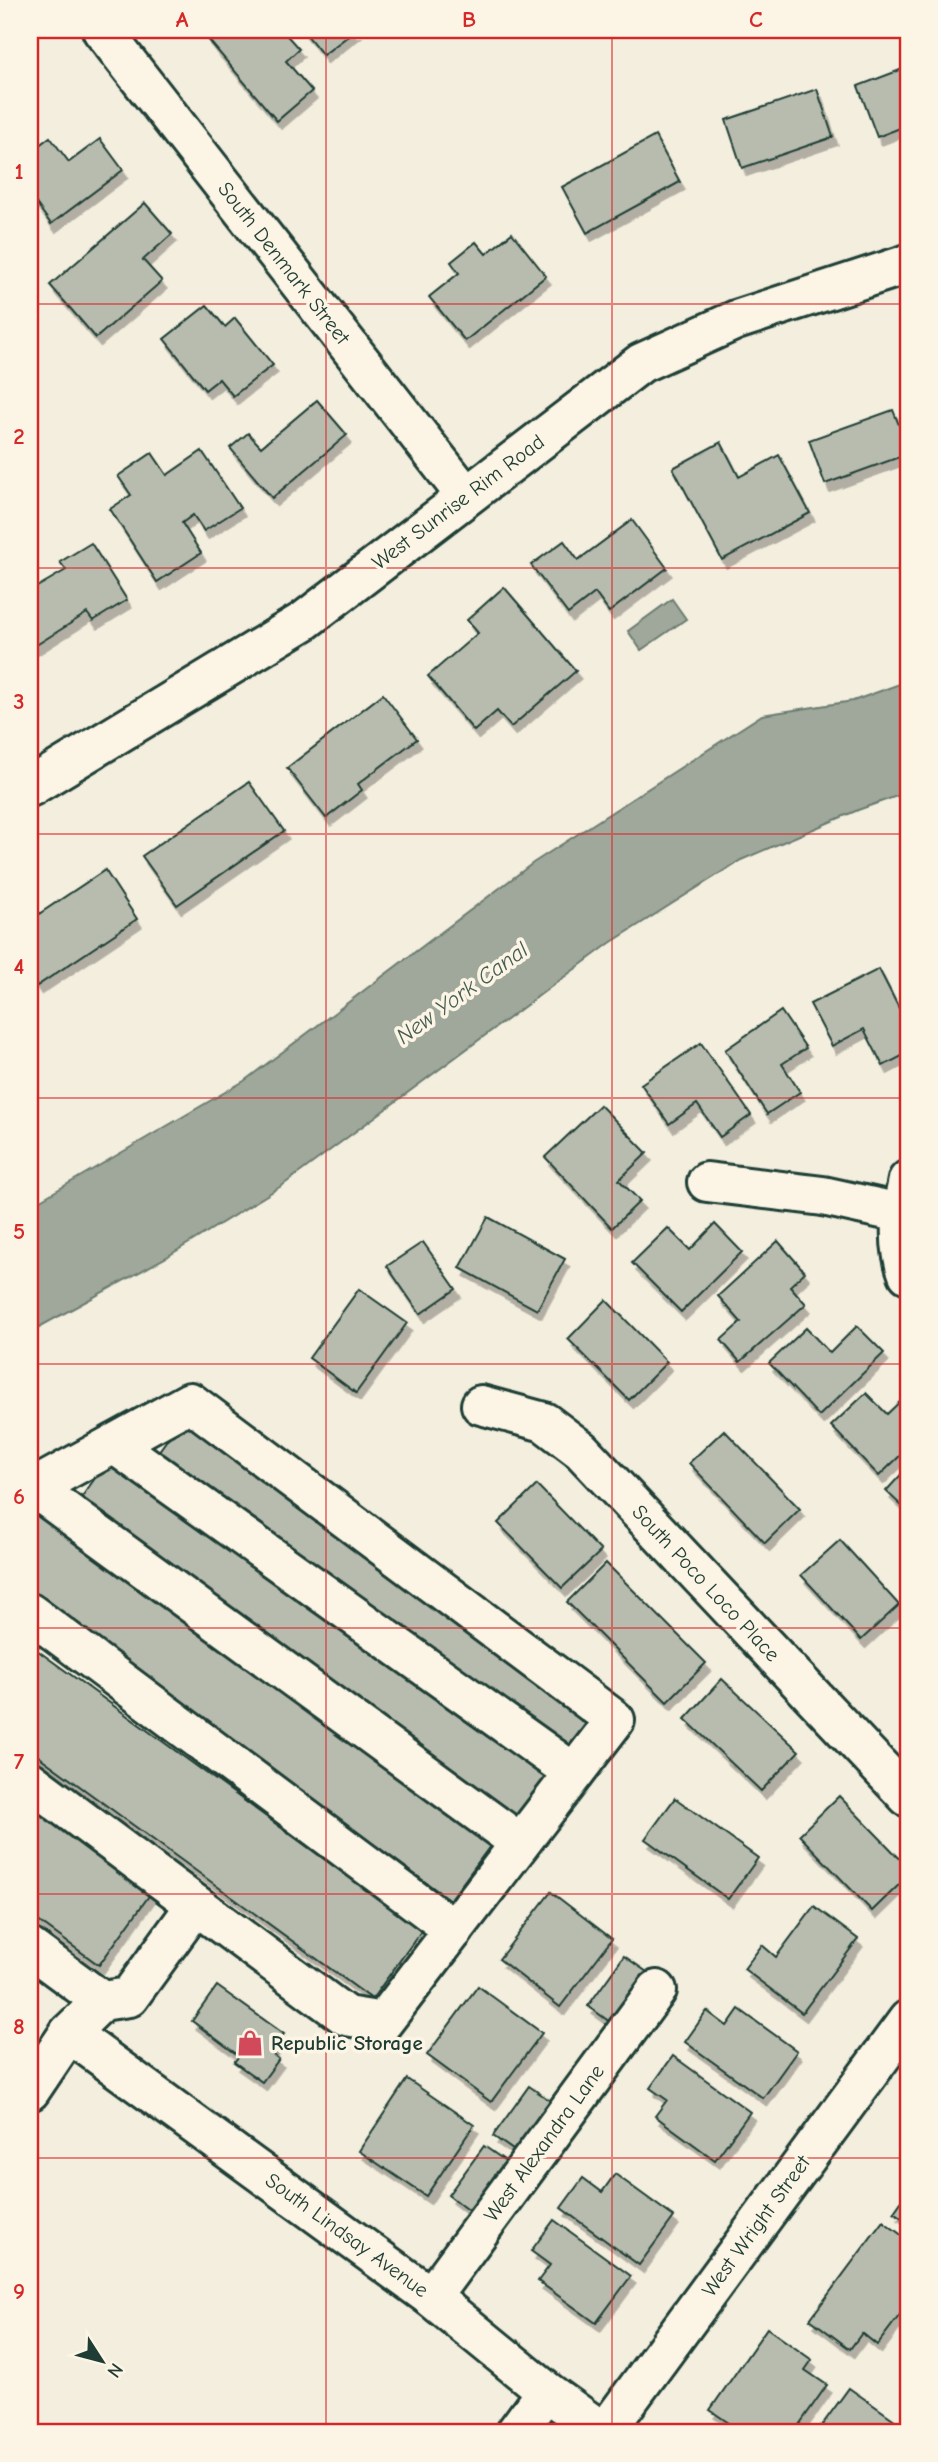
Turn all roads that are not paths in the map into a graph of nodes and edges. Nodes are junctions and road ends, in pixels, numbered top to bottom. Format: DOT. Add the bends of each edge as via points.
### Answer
graph roads {
  1 [pos="102,30"];
  2 [pos="908,264"];
  3 [pos="466,496"];
  4 [pos="30,787"];
  5 [pos="707,1182"];
  6 [pos="904,1196"];
  7 [pos="908,1274"];
  8 [pos="481,1405"];
  9 [pos="114,1444"];
  10 [pos="32,1489"];
  11 [pos="30,1613"];
  12 [pos="574,1773"];
  13 [pos="30,1781"];
  14 [pos="908,1797"];
  15 [pos="520,1843"];
  16 [pos="195,1905"];
  17 [pos="454,1930"];
  18 [pos="30,1948"];
  19 [pos="657,1990"];
  20 [pos="102,2001"];
  21 [pos="908,2020"];
  22 [pos="78,2039"];
  23 [pos="36,2069"];
  24 [pos="431,2297"];
  25 [pos="546,2391"];
  26 [pos="516,2432"];
  27 [pos="604,2432"];
  1 -- 3 [label="street, South Denmark Street"];
  2 -- 3 [label="street, West Sunrise Rim Road" via="736,320 641,363"];
  3 -- 4 [label="street, West Sunrise Rim Road" via="304,621"];
  5 -- 6 [label="street" via="823,1196"];
  6 -- 7 [label="street" via="900,1232"];
  8 -- 14 [label="street, South Poco Loco Place" via="544,1422 581,1450"];
  9 -- 10 [label="street"];
  9 -- 12 [label="street"];
  9 -- 12 [label="street" via="190,1402 615,1720"];
  10 -- 15 [label="street"];
  11 -- 17 [label="street"];
  12 -- 15 [label="street"];
  13 -- 16 [label="street"];
  15 -- 17 [label="street"];
  16 -- 17 [label="street" via="346,2016 383,2022"];
  16 -- 20 [label="street" via="129,1997"];
  18 -- 20 [label="street"];
  19 -- 24 [label="street, West Alexandra Lane"];
  20 -- 22 [label="street"];
  21 -- 27 [label="street, West Wright Street"];
  22 -- 23 [label="street"];
  22 -- 24 [label="street, South Lindsay Avenue"];
  24 -- 25 [label="street, South Lindsay Avenue"];
  25 -- 26 [label="street"];
  25 -- 27 [label="street, South Lindsay Avenue"];
}
